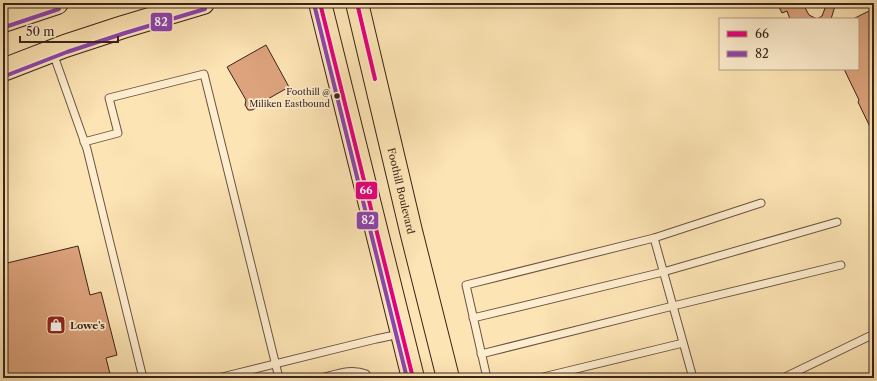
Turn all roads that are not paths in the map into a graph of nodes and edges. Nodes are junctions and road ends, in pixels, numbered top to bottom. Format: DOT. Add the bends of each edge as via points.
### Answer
graph roads {
  1 [pos="57,3"];
  2 [pos="203,3"];
  3 [pos="320,3"];
  4 [pos="357,3"];
  5 [pos="3,21"];
  6 [pos="52,51"];
  7 [pos="3,70"];
  8 [pos="84,142"];
  9 [pos="761,204"];
  10 [pos="837,222"];
  11 [pos="654,238"];
  12 [pos="841,265"];
  13 [pos="663,272"];
  14 [pos="673,306"];
  15 [pos="473,318"];
  16 [pos="402,334"];
  17 [pos="874,334"];
  18 [pos="683,343"];
  19 [pos="481,354"];
  20 [pos="276,364"];
  21 [pos="143,378"];
  22 [pos="218,378"];
  23 [pos="279,378"];
  24 [pos="321,378"];
  25 [pos="367,378"];
  26 [pos="414,378"];
  27 [pos="448,378"];
  28 [pos="487,378"];
  29 [pos="539,378"];
  30 [pos="693,378"];
  31 [pos="783,378"];
  1 -- 5 [label="main road"];
  2 -- 6 [label="main road"];
  3 -- 16 [label="main road"];
  4 -- 27 [label="main road, Foothill Boulevard"];
  6 -- 7 [label="main road"];
  6 -- 8 [label="lane"];
  8 -- 20 [label="lane" via="118,133 109,98 204,74"];
  8 -- 21 [label="lane"];
  9 -- 11 [label="lane"];
  10 -- 13 [label="lane"];
  11 -- 13 [label="lane"];
  11 -- 15 [label="lane" via="466,285"];
  12 -- 14 [label="lane"];
  13 -- 14 [label="lane"];
  13 -- 15 [label="lane"];
  14 -- 18 [label="lane"];
  14 -- 19 [label="lane"];
  15 -- 19 [label="lane"];
  16 -- 20 [label="lane"];
  16 -- 26 [label="main road"];
  17 -- 31 [label="lane"];
  18 -- 29 [label="lane"];
  18 -- 30 [label="lane"];
  19 -- 28 [label="lane"];
  20 -- 22 [label="lane"];
  20 -- 23 [label="lane"];
  24 -- 25 [label="lane" via="358,371 366,374"];
}
